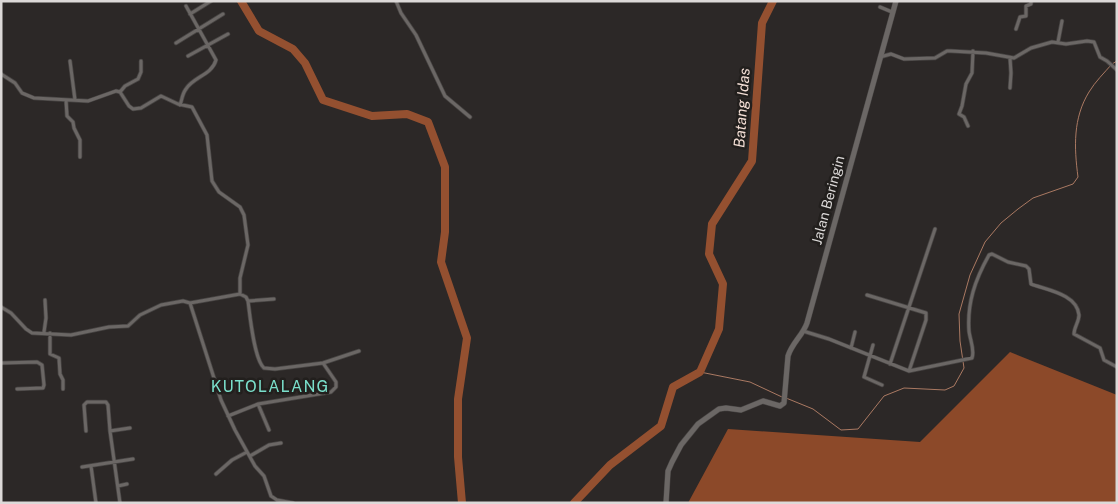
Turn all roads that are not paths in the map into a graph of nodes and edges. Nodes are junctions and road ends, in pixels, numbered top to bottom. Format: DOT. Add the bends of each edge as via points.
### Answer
graph roads {
  1 [pos="211,1"];
  2 [pos="396,1"];
  3 [pos="896,1"];
  4 [pos="1030,1"];
  5 [pos="186,6"];
  6 [pos="880,7"];
  7 [pos="892,12"];
  8 [pos="190,14"];
  9 [pos="222,14"];
  10 [pos="1062,21"];
  11 [pos="199,29"];
  12 [pos="1016,29"];
  13 [pos="228,34"];
  14 [pos="1058,42"];
  15 [pos="176,43"];
  16 [pos="208,45"];
  17 [pos="973,51"];
  18 [pos="188,56"];
  19 [pos="880,57"];
  20 [pos="1010,58"];
  21 [pos="70,61"];
  22 [pos="141,61"];
  23 [pos="1116,69"];
  24 [pos="1,74"];
  25 [pos="1010,88"];
  26 [pos="120,92"];
  27 [pos="66,100"];
  28 [pos="76,100"];
  29 [pos="180,105"];
  30 [pos="470,117"];
  31 [pos="968,126"];
  32 [pos="80,157"];
  33 [pos="936,229"];
  34 [pos="240,294"];
  35 [pos="868,294"];
  36 [pos="274,299"];
  37 [pos="45,300"];
  38 [pos="248,301"];
  39 [pos="190,302"];
  40 [pos="1,307"];
  41 [pos="908,307"];
  42 [pos="44,332"];
  43 [pos="804,332"];
  44 [pos="856,332"];
  45 [pos="50,333"];
  46 [pos="873,345"];
  47 [pos="851,348"];
  48 [pos="359,351"];
  49 [pos="871,356"];
  50 [pos="1,363"];
  51 [pos="323,363"];
  52 [pos="890,364"];
  53 [pos="1117,367"];
  54 [pos="909,371"];
  55 [pos="882,385"];
  56 [pos="17,389"];
  57 [pos="63,389"];
  58 [pos="258,404"];
  59 [pos="228,416"];
  60 [pos="130,428"];
  61 [pos="269,430"];
  62 [pos="86,431"];
  63 [pos="110,431"];
  64 [pos="281,443"];
  65 [pos="247,452"];
  66 [pos="250,456"];
  67 [pos="133,459"];
  68 [pos="114,462"];
  69 [pos="91,466"];
  70 [pos="82,467"];
  71 [pos="216,474"];
  72 [pos="127,484"];
  73 [pos="118,486"];
  74 [pos="96,503"];
  75 [pos="120,503"];
  76 [pos="293,503"];
  77 [pos="666,503"];
  1 -- 8 [label="street"];
  2 -- 30 [label="street" via="445,96"];
  3 -- 7 [label="street, Jalan Beringin"];
  4 -- 12 [label="street" via="1031,4 1026,6 1026,16 1020,17"];
  5 -- 8 [label="street"];
  6 -- 7 [label="street"];
  7 -- 19 [label="street, Jalan Beringin"];
  8 -- 11 [label="street"];
  9 -- 11 [label="street"];
  10 -- 14 [label="street"];
  11 -- 15 [label="street"];
  11 -- 16 [label="street"];
  13 -- 16 [label="street"];
  14 -- 20 [label="street" via="1031,48"];
  14 -- 23 [label="street" via="1092,41 1100,58"];
  16 -- 18 [label="street"];
  16 -- 29 [label="street" via="216,58 214,64 188,86"];
  17 -- 19 [label="street" via="947,51 935,58 904,59 891,54"];
  17 -- 20 [label="street"];
  17 -- 31 [label="street" via="973,69 959,114"];
  19 -- 43 [label="street, Jalan Beringin"];
  20 -- 25 [label="street"];
  21 -- 28 [label="street"];
  22 -- 26 [label="street" via="138,79"];
  24 -- 27 [label="street" via="30,97"];
  26 -- 28 [label="street" via="113,91 92,100"];
  26 -- 29 [label="street" via="133,109 161,96"];
  27 -- 28 [label="street"];
  27 -- 32 [label="street" via="67,116 80,140"];
  29 -- 34 [label="street" via="192,107 204,130 215,186 240,207 244,215 248,246 240,278"];
  33 -- 41 [label="street"];
  34 -- 38 [label="street"];
  34 -- 39 [label="street"];
  35 -- 41 [label="street"];
  36 -- 38 [label="street"];
  37 -- 42 [label="street"];
  38 -- 51 [label="street" via="259,362 264,368"];
  39 -- 45 [label="street" via="161,305 140,315 128,326 82,334"];
  39 -- 59 [label="street"];
  40 -- 42 [label="street" via="32,333"];
  41 -- 52 [label="street"];
  41 -- 54 [label="street" via="927,315"];
  42 -- 45 [label="street"];
  43 -- 47 [label="street"];
  43 -- 77 [label="street, Jalan Beringin" via="788,356 784,404 780,406 763,401 742,410 722,408 698,424 681,445 668,471"];
  44 -- 47 [label="street"];
  45 -- 57 [label="street" via="49,352 59,358"];
  46 -- 49 [label="street"];
  47 -- 49 [label="street"];
  48 -- 51 [label="street"];
  49 -- 52 [label="street"];
  49 -- 55 [label="street" via="864,377"];
  50 -- 56 [label="street" via="37,362 42,366 42,388"];
  51 -- 58 [label="street" via="336,382 331,392"];
  52 -- 54 [label="street"];
  53 -- 54 [label="street" via="1104,360 1100,348 1074,334 1079,316 1072,301 1031,284 1026,266 992,254 976,279 970,303 972,358"];
  58 -- 59 [label="street"];
  58 -- 61 [label="street"];
  59 -- 65 [label="street"];
  60 -- 63 [label="street"];
  62 -- 63 [label="street" via="84,405 104,401 108,405"];
  63 -- 68 [label="street"];
  64 -- 66 [label="street" via="269,445"];
  65 -- 66 [label="street"];
  65 -- 71 [label="street"];
  66 -- 76 [label="street" via="264,476 271,496"];
  67 -- 68 [label="street"];
  68 -- 69 [label="street"];
  68 -- 73 [label="street"];
  69 -- 70 [label="street"];
  69 -- 74 [label="street"];
  72 -- 73 [label="street"];
  73 -- 75 [label="street"];
}
